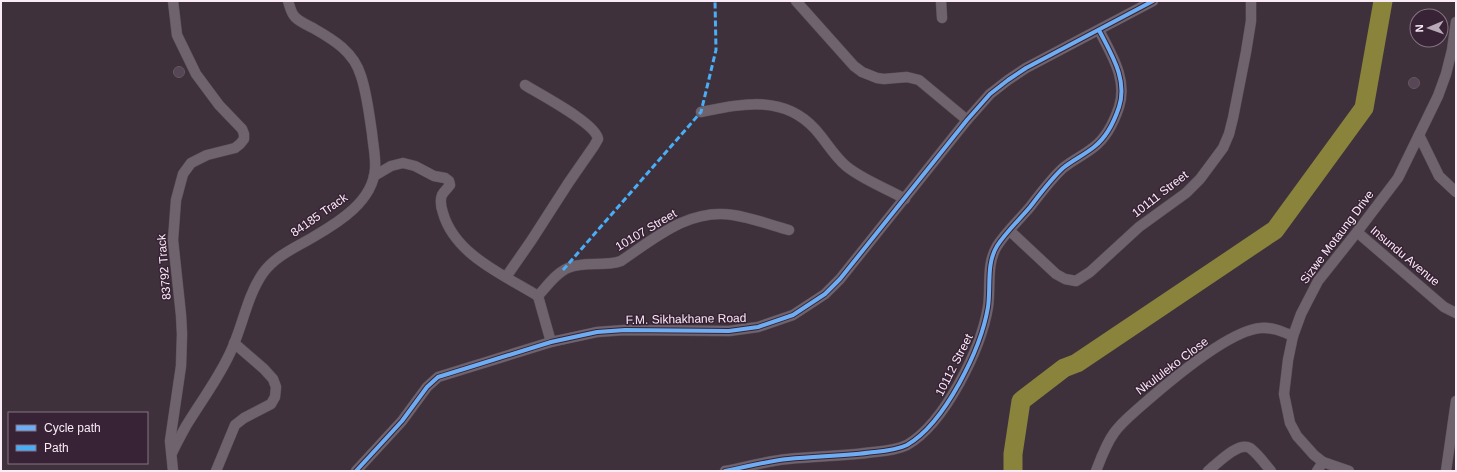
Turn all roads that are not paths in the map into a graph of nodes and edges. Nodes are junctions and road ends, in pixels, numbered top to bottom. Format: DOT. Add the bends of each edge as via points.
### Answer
graph roads {
  1 [pos="173,1"];
  2 [pos="288,1"];
  3 [pos="796,1"];
  4 [pos="941,1"];
  5 [pos="1153,1"];
  6 [pos="1251,1"];
  7 [pos="942,18"];
  8 [pos="1456,22"];
  9 [pos="1099,30"];
  10 [pos="1446,74"];
  11 [pos="1456,78"];
  12 [pos="525,85"];
  13 [pos="701,112"];
  14 [pos="967,120"];
  15 [pos="1419,135"];
  16 [pos="374,176"];
  17 [pos="1456,192"];
  18 [pos="904,199"];
  19 [pos="789,230"];
  20 [pos="1010,231"];
  21 [pos="1357,232"];
  22 [pos="506,277"];
  23 [pos="538,296"];
  24 [pos="1456,313"];
  25 [pos="1293,336"];
  26 [pos="551,342"];
  27 [pos="234,343"];
  28 [pos="1456,401"];
  29 [pos="172,453"];
  30 [pos="1323,462"];
  31 [pos="173,471"];
  32 [pos="216,471"];
  33 [pos="356,471"];
  34 [pos="725,471"];
  35 [pos="1096,471"];
  36 [pos="1208,471"];
  37 [pos="1271,471"];
  38 [pos="1317,471"];
  39 [pos="1349,471"];
  40 [pos="1446,471"];
  1 -- 29 [label="street, 83792 Track" via="177,35 196,74 219,105 242,128 244,139 234,148 207,155 191,163 183,174 176,200 173,240 182,334 170,440"];
  2 -- 16 [label="street, 84185 Track" via="294,16 336,42 357,65 371,126 375,159"];
  3 -- 14 [label="street" via="862,72 884,79 907,77 919,80"];
  4 -- 7 [label="street"];
  5 -- 9 [label="street, F.M. Sikhakhane Road"];
  6 -- 20 [label="street, 10111 Street" via="1246,52 1229,134 1223,148 1186,193 1139,227 1082,279 1076,281 1056,274"];
  8 -- 10 [label="street, Sizwe Motaung Drive"];
  9 -- 14 [label="street, F.M. Sikhakhane Road" via="1008,80 990,94"];
  9 -- 20 [label="street, 10112 Street" via="1121,80 1119,105 1112,126 1095,146 1063,168"];
  10 -- 11 [label="street"];
  10 -- 15 [label="street, Sizwe Motaung Drive"];
  12 -- 22 [label="street" via="581,119 596,132 598,139"];
  13 -- 18 [label="street" via="748,104 767,105 788,111 814,128 847,167"];
  14 -- 18 [label="street, F.M. Sikhakhane Road"];
  15 -- 17 [label="street" via="1439,176"];
  15 -- 21 [label="street, Sizwe Motaung Drive" via="1398,178"];
  16 -- 22 [label="street" via="391,166 403,163 449,181 450,185 442,195 441,204 448,228 478,259"];
  16 -- 27 [label="street, 84185 Track" via="369,190 353,209 324,231 270,264 257,282"];
  18 -- 26 [label="street, F.M. Sikhakhane Road" via="840,279 825,294 786,318 742,330 625,330 585,334"];
  19 -- 23 [label="street, 10107 Street" via="737,216 709,214 697,217 676,225 613,264 569,267"];
  20 -- 34 [label="street, 10112 Street" via="992,258 986,318 974,353 948,401 925,430 906,446 861,454 789,459"];
  21 -- 24 [label="street, Insundu Avenue" via="1444,307"];
  21 -- 25 [label="street, Sizwe Motaung Drive" via="1318,281"];
  22 -- 23 [label="street"];
  23 -- 26 [label="street"];
  25 -- 30 [label="street, Sizwe Motaung Drive" via="1285,379 1286,408 1297,436"];
  25 -- 35 [label="street, Nkululeko Close" via="1274,329 1250,330 1239,334 1196,362 1121,424 1108,442"];
  26 -- 33 [label="street, F.M. Sikhakhane Road" via="438,377 382,445"];
  27 -- 29 [label="street, 84185 Track" via="224,366 186,425"];
  27 -- 32 [label="street" via="273,379 276,387 275,397 271,404 235,425"];
  28 -- 40 [label="street"];
  29 -- 31 [label="street, 83792 Track"];
  30 -- 38 [label="street"];
  30 -- 39 [label="street, Sizwe Motaung Drive"];
  36 -- 37 [label="street" via="1243,446 1251,449"];
}
